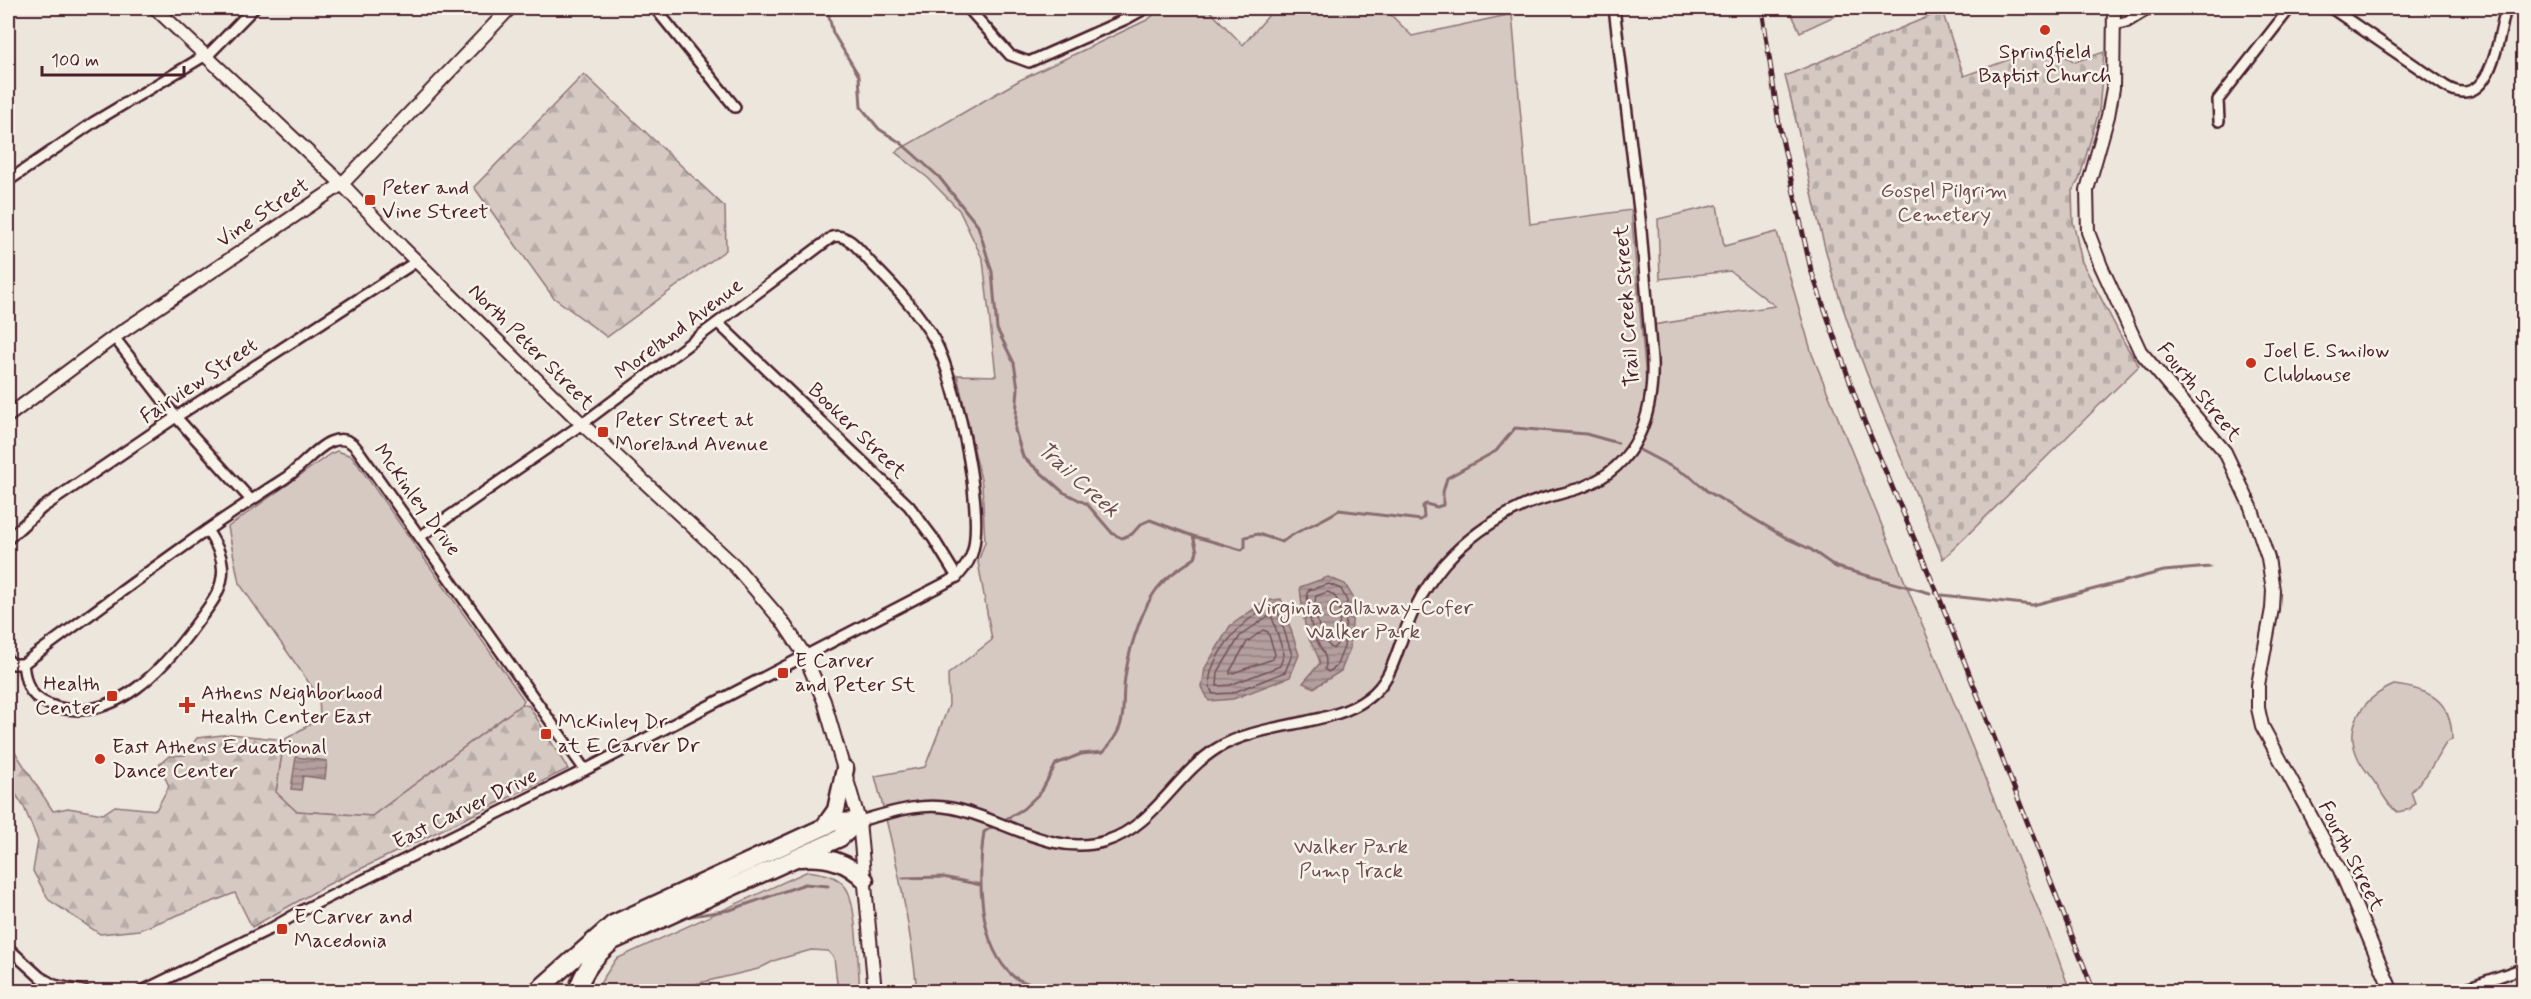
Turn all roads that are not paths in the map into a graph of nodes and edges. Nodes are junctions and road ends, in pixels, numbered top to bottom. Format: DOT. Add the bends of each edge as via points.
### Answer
graph roads {
  1 [pos="155,8"];
  2 [pos="254,8"];
  3 [pos="510,8"];
  4 [pos="655,8"];
  5 [pos="968,8"];
  6 [pos="1146,8"];
  7 [pos="1614,8"];
  8 [pos="2114,8"];
  9 [pos="2150,8"];
  10 [pos="2290,8"];
  11 [pos="2331,8"];
  12 [pos="2506,8"];
  13 [pos="2115,25"];
  14 [pos="204,55"];
  15 [pos="735,107"];
  16 [pos="2218,121"];
  17 [pos="8,181"];
  18 [pos="342,184"];
  19 [pos="417,261"];
  20 [pos="718,323"];
  21 [pos="114,338"];
  22 [pos="8,416"];
  23 [pos="176,417"];
  24 [pos="582,424"];
  25 [pos="251,500"];
  26 [pos="207,530"];
  27 [pos="421,536"];
  28 [pos="8,539"];
  29 [pos="957,577"];
  30 [pos="804,654"];
  31 [pos="10,662"];
  32 [pos="23,664"];
  33 [pos="844,769"];
  34 [pos="585,770"];
  35 [pos="859,821"];
  36 [pos="824,827"];
  37 [pos="794,859"];
  38 [pos="865,880"];
  39 [pos="8,948"];
  40 [pos="2523,968"];
  41 [pos="52,988"];
  42 [pos="87,992"];
  43 [pos="140,992"];
  44 [pos="536,992"];
  45 [pos="577,992"];
  46 [pos="875,992"];
  47 [pos="2392,992"];
  48 [pos="2467,992"];
  1 -- 14 [label="street, North Peter Street"];
  2 -- 14 [label="street"];
  3 -- 18 [label="street, Vine Street"];
  4 -- 15 [label="street"];
  5 -- 6 [label="street" via="1010,55 1023,62 1034,61"];
  7 -- 35 [label="street, Trail Creek Street" via="1640,218 1652,360 1649,411 1629,452 1596,480 1516,509 1457,550 1421,596 1387,678 1363,702 1342,712 1260,730 1216,749 1127,832 1106,841 1056,843 970,813 918,806"];
  8 -- 13 [label="street, Fourth Street"];
  9 -- 13 [label="street"];
  10 -- 16 [label="street" via="2218,100"];
  11 -- 12 [label="street" via="2445,86 2469,92 2477,89 2489,70"];
  13 -- 47 [label="street, Fourth Street" via="2111,103 2087,190 2088,232 2140,351 2225,452 2251,507 2268,558 2273,590 2258,685 2262,726 2340,870"];
  14 -- 17 [label="street" via="94,122"];
  14 -- 18 [label="street, North Peter Street"];
  18 -- 19 [label="street, North Peter Street"];
  18 -- 21 [label="street, Vine Street"];
  19 -- 23 [label="street, Fairview Street"];
  19 -- 24 [label="street, North Peter Street"];
  20 -- 24 [label="street, Moreland Avenue"];
  20 -- 29 [label="street, Booker Street" via="909,506"];
  20 -- 29 [label="street, Moreland Avenue" via="832,237 847,239 888,281 933,338 947,370 968,454 974,547"];
  21 -- 22 [label="street, Vine Street"];
  21 -- 23 [label="street"];
  23 -- 25 [label="street"];
  23 -- 28 [label="street, Fairview Street" via="42,508"];
  24 -- 27 [label="street, Moreland Avenue"];
  24 -- 30 [label="street, North Peter Street" via="735,566 783,621"];
  25 -- 26 [label="street, McKinley Drive"];
  25 -- 27 [label="street, McKinley Drive" via="294,472 327,443 348,440"];
  26 -- 32 [label="street, McKinley Drive"];
  26 -- 32 [label="street" via="223,566 218,591 179,650 159,670 103,707 77,711 45,703 29,690"];
  27 -- 34 [label="street, McKinley Drive"];
  29 -- 30 [label="street, East Carver Drive"];
  30 -- 33 [label="street, North Peter Street" via="824,701"];
  30 -- 34 [label="street, East Carver Drive"];
  31 -- 32 [label="street"];
  33 -- 35 [label="street, North Peter Street"];
  33 -- 36 [label="highway" via="836,810"];
  34 -- 43 [label="street, East Carver Drive"];
  35 -- 36 [label="highway" via="835,822"];
  35 -- 37 [label="highway" via="840,838"];
  35 -- 38 [label="street, North Peter Street"];
  36 -- 44 [label="highway" via="613,924"];
  37 -- 38 [label="highway" via="837,860"];
  37 -- 45 [label="highway" via="613,941 581,977"];
  38 -- 46 [label="street, North Peter Street"];
  39 -- 41 [label="street"];
  40 -- 48 [label="street" via="2466,988"];
  41 -- 42 [label="street"];
}
